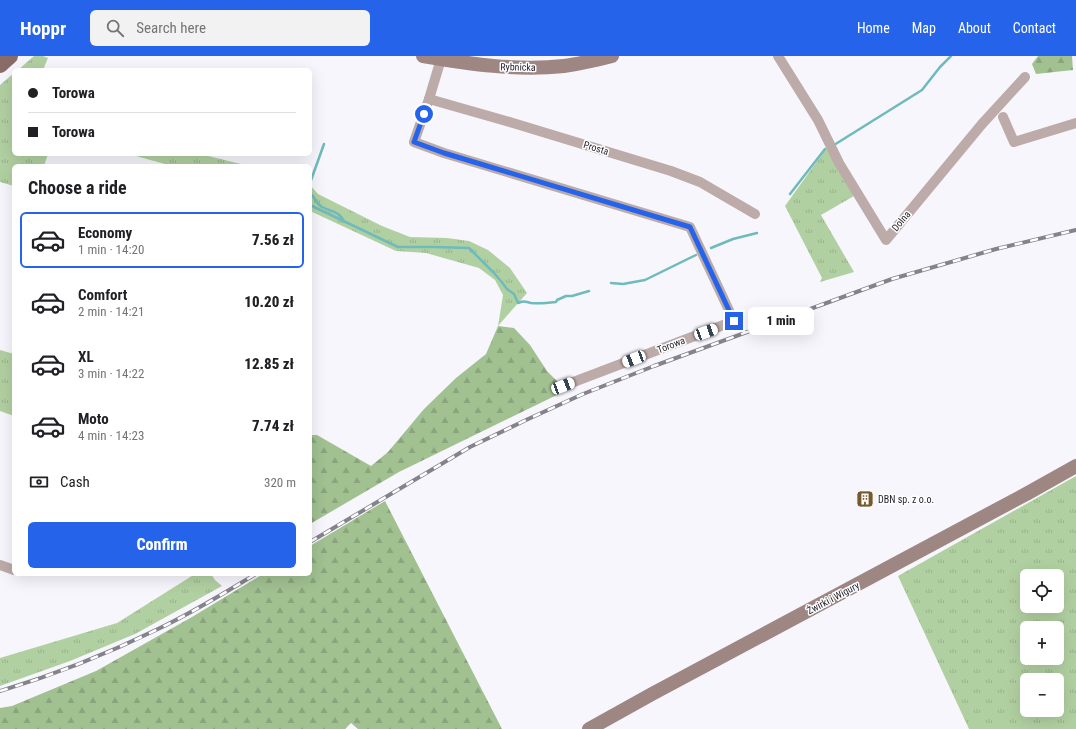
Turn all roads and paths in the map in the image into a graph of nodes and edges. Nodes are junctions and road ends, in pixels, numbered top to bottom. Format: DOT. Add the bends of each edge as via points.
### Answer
graph roads {
  1 [pos="10,56"];
  2 [pos="423,56"];
  3 [pos="612,56"];
  4 [pos="778,56"];
  5 [pos="441,59"];
  6 [pos="0,65"];
  7 [pos="1025,77"];
  8 [pos="429,99"];
  9 [pos="1003,117"];
  10 [pos="1076,123"];
  11 [pos="755,214"];
  12 [pos="563,386"];
  13 [pos="1076,466"];
  14 [pos="0,565"];
  15 [pos="12,569"];
  16 [pos="589,729"];
  1 -- 6 [label="main road"];
  2 -- 5 [label="street, Rybnicka"];
  3 -- 5 [label="street, Rybnicka" via="565,66 528,68 501,68"];
  4 -- 7 [label="street, Dolna" via="818,120 839,163 886,240 982,124"];
  5 -- 8 [label="street, Torowa"];
  8 -- 11 [label="street, Prosta" via="671,171 700,182"];
  8 -- 12 [label="street, Torowa" via="414,142 690,227 734,321"];
  9 -- 10 [label="street" via="1014,142"];
  13 -- 16 [label="street, Żwirki i Wigury"];
  14 -- 15 [label="street"];
}
